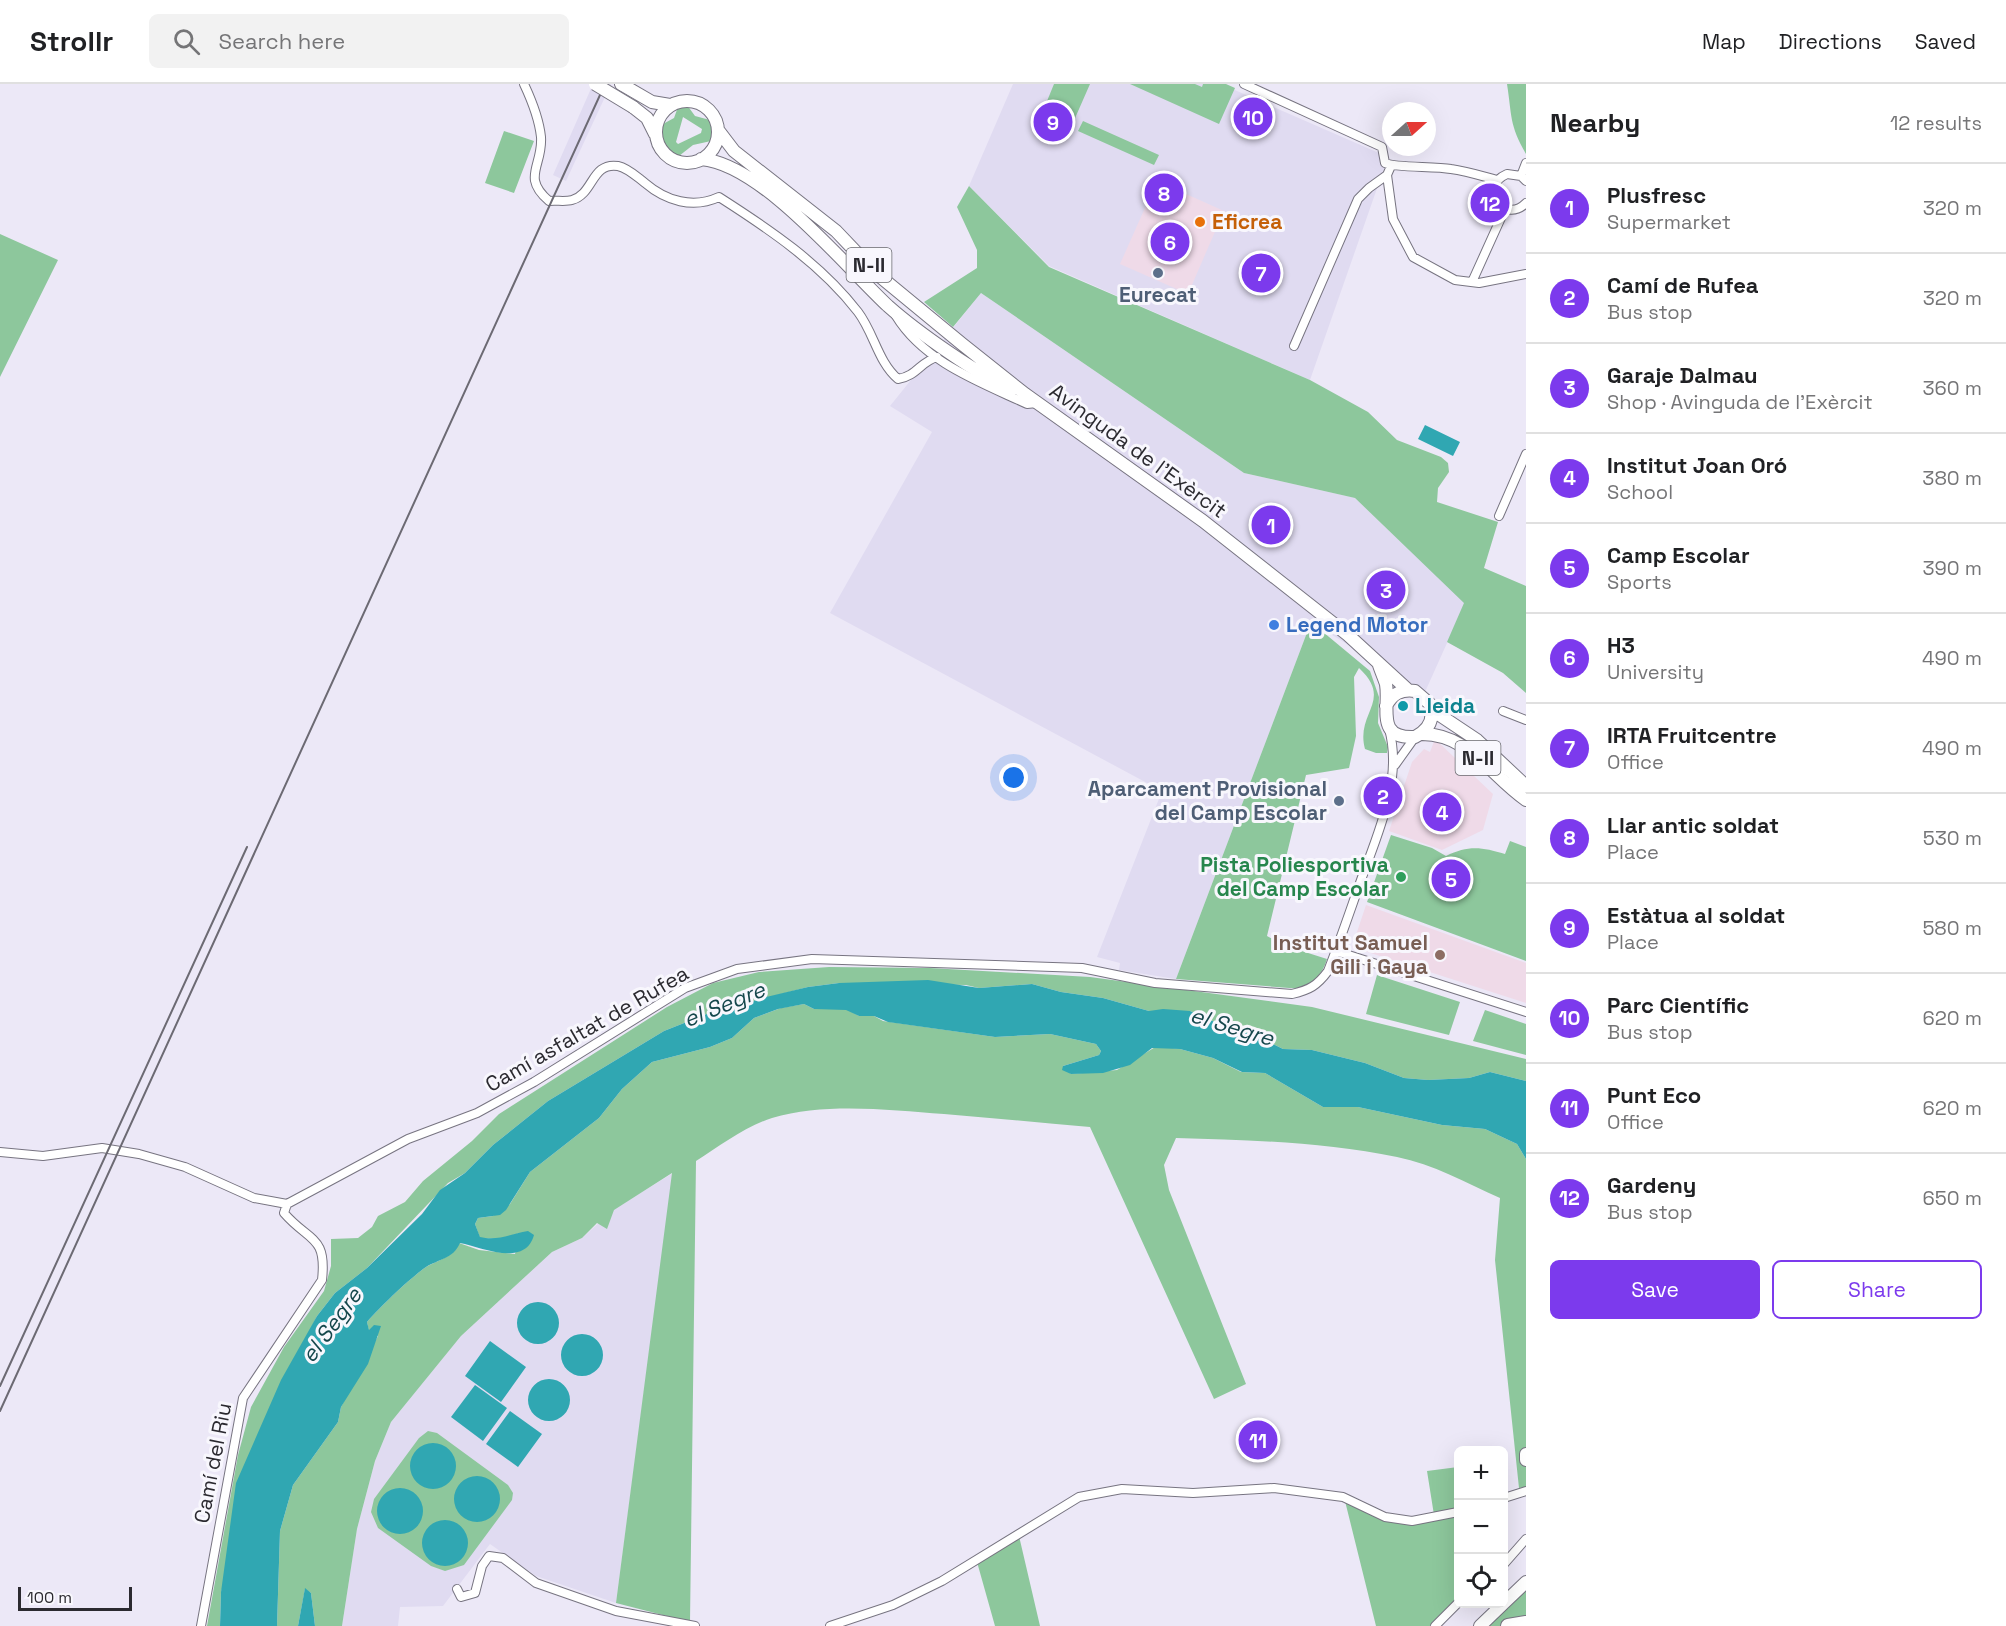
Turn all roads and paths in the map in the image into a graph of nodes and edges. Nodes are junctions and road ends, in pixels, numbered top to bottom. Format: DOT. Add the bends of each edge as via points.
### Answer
graph roads {
  1 [pos="524,84"];
  2 [pos="596,84"];
  3 [pos="621,84"];
  4 [pos="1244,84"];
  5 [pos="670,105"];
  6 [pos="718,130"];
  7 [pos="656,135"];
  8 [pos="701,159"];
  9 [pos="1526,162"];
  10 [pos="1388,165"];
  11 [pos="1387,175"];
  12 [pos="1523,178"];
  13 [pos="1497,180"];
  14 [pos="1526,203"];
  15 [pos="1505,209"];
  16 [pos="1526,274"];
  17 [pos="1472,282"];
  18 [pos="890,308"];
  19 [pos="1294,346"];
  20 [pos="921,347"];
  21 [pos="937,357"];
  22 [pos="919,368"];
  23 [pos="1025,394"];
  24 [pos="1039,402"];
  25 [pos="1526,454"];
  26 [pos="1499,516"];
  27 [pos="1379,664"];
  28 [pos="1408,690"];
  29 [pos="1386,706"];
  30 [pos="1432,710"];
  31 [pos="1503,711"];
  32 [pos="1526,720"];
  33 [pos="1389,727"];
  34 [pos="1418,735"];
  35 [pos="1394,767"];
  36 [pos="1525,782"];
  37 [pos="1526,800"];
  38 [pos="1336,951"];
  39 [pos="1526,1012"];
  40 [pos="0,1152"];
  41 [pos="287,1203"];
  42 [pos="1526,1454"];
  43 [pos="1526,1460"];
  44 [pos="1526,1491"];
  45 [pos="1508,1496"];
  46 [pos="1454,1513"];
  47 [pos="1526,1539"];
  48 [pos="1508,1559"];
  49 [pos="1526,1582"];
  50 [pos="457,1589"];
  51 [pos="1508,1598"];
  52 [pos="1454,1607"];
  53 [pos="1498,1608"];
  54 [pos="1526,1623"];
  55 [pos="201,1626"];
  56 [pos="696,1626"];
  57 [pos="830,1626"];
  58 [pos="1435,1626"];
  59 [pos="1480,1626"];
  60 [pos="1508,1626"];
  1 -- 22 [label="street" via="536,109 541,135 533,180 549,201 579,196 595,173 607,165 620,166 663,196 680,202 719,197 778,234 838,291 858,312 875,338 885,365 898,379 914,375"];
  2 -- 7 [label="main road, N-II, bridge" via="647,118"];
  3 -- 5 [label="main road, N-II" via="655,103"];
  4 -- 10 [label="street" via="1382,147"];
  5 -- 6 [label="main road, N-II" via="682,101 701,104 714,117"];
  5 -- 7 [label="main road" via="657,120"];
  6 -- 8 [label="main road" via="714,147"];
  6 -- 23 [label="main road, Avinguda de l'Exèrcit / N-II" via="731,148 836,231 901,295"];
  7 -- 8 [label="main road, N-II" via="660,148 670,158 683,163"];
  8 -- 18 [label="main road, Avinguda de l'Exèrcit / N-II" via="726,164 765,190 807,225"];
  9 -- 12 [label="street"];
  10 -- 11 [label="street"];
  10 -- 13 [label="street" via="1453,169"];
  11 -- 17 [label="street" via="1393,219 1413,257 1455,280"];
  11 -- 19 [label="street" via="1358,200"];
  12 -- 13 [label="street" via="1507,174"];
  13 -- 15 [label="street" via="1493,197"];
  14 -- 15 [label="street" via="1516,210"];
  15 -- 17 [label="street"];
  16 -- 17 [label="street"];
  18 -- 20 [label="street"];
  18 -- 23 [label="main road, Avinguda de l'Exèrcit / N-II" via="994,380"];
  20 -- 21 [label="street"];
  20 -- 22 [label="street"];
  21 -- 22 [label="street"];
  21 -- 24 [label="street" via="1027,404"];
  23 -- 24 [label="main road, Avinguda de l'Exèrcit / N-II"];
  24 -- 27 [label="main road, Avinguda de l'Exèrcit / N-II" via="1203,521 1348,634"];
  25 -- 26 [label="street"];
  27 -- 28 [label="main road, Avinguda de l'Exèrcit / N-II"];
  27 -- 29 [label="main road" via="1386,685"];
  28 -- 29 [label="main road" via="1395,695"];
  28 -- 30 [label="main road, N-II" via="1421,694"];
  29 -- 33 [label="main road"];
  30 -- 34 [label="main road, N-II" via="1432,719"];
  30 -- 36 [label="main road, N-II" via="1477,740"];
  31 -- 32 [label="street"];
  33 -- 34 [label="main road, N-II" via="1396,734"];
  33 -- 35 [label="street"];
  34 -- 35 [label="street"];
  34 -- 37 [label="main road, N-II" via="1448,736 1461,743"];
  35 -- 38 [label="street" via="1380,828"];
  38 -- 39 [label="street"];
  38 -- 41 [label="street, Camí asfaltat de Rufea" via="1318,984 1292,994 1155,983 1082,968 813,959 737,969 686,988 477,1113 408,1139"];
  40 -- 41 [label="street" via="42,1156 102,1148 129,1152 185,1167 254,1197"];
  41 -- 55 [label="street, Camí del Riu" via="284,1214 296,1227 314,1236 325,1259 322,1280 243,1398"];
  42 -- 43 [label="main road"];
  44 -- 45 [label="street"];
  46 -- 57 [label="street" via="1412,1521 1385,1517 1343,1497 1274,1488 1193,1493 1122,1489 1079,1497 942,1581 893,1605"];
  47 -- 48 [label="street"];
  49 -- 51 [label="main road"];
  50 -- 56 [label="street" via="461,1597 475,1593 482,1566 489,1556 503,1558 536,1583 616,1611"];
  52 -- 58 [label="street"];
  53 -- 59 [label="main road"];
  54 -- 60 [label="highway"];
}
